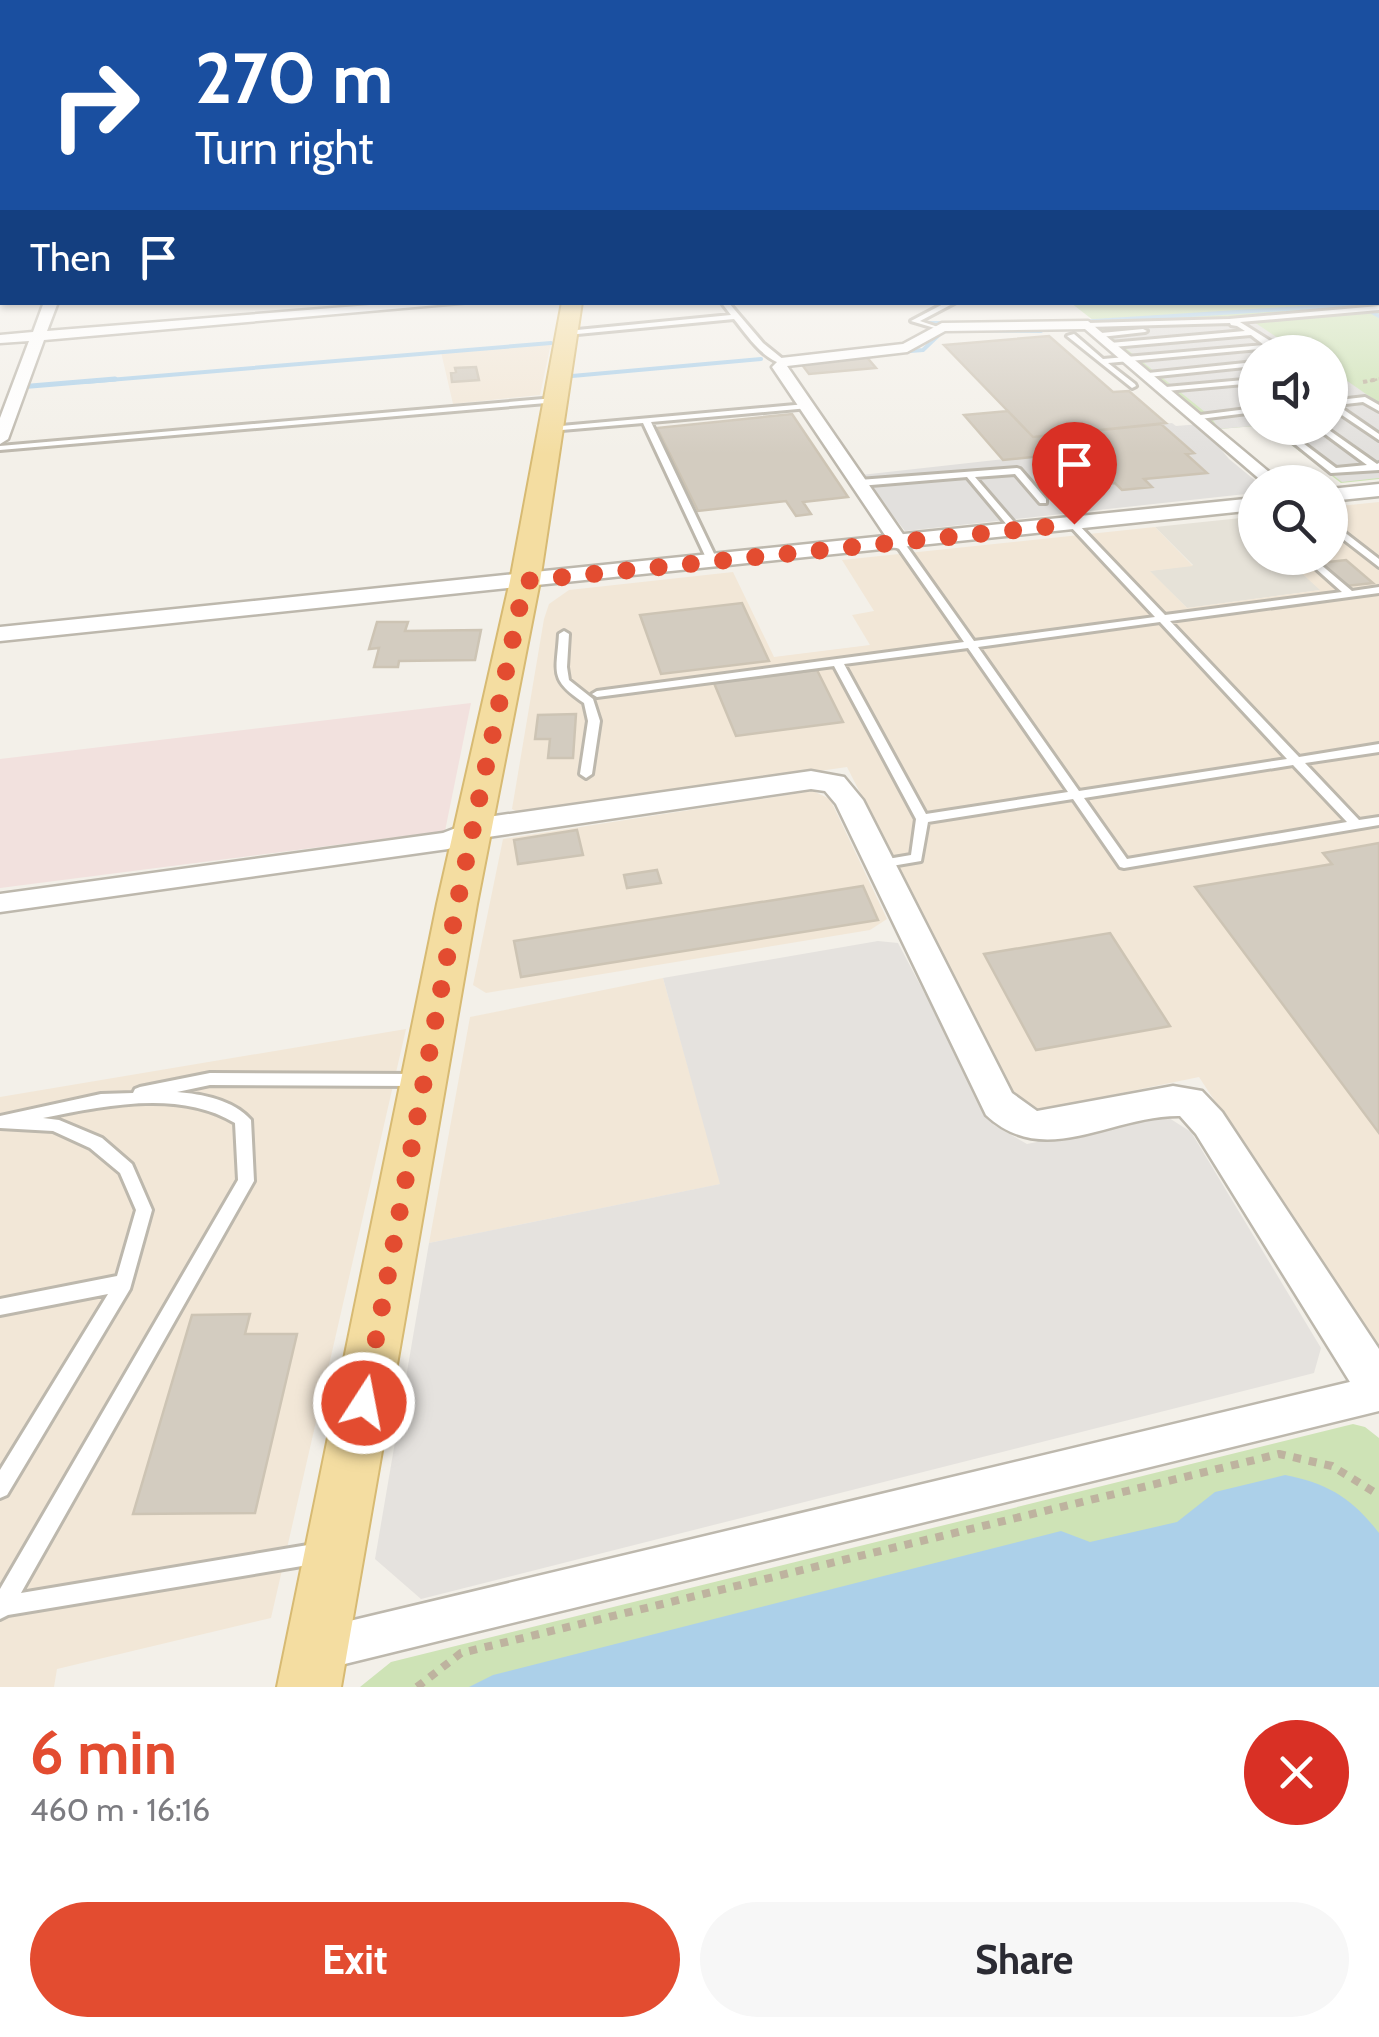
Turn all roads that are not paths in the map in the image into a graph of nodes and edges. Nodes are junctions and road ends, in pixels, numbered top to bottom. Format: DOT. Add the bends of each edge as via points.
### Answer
graph roads {
  1 [pos="49,305"];
  2 [pos="427,305"];
  3 [pos="572,305"];
  4 [pos="726,305"];
  5 [pos="947,305"];
  6 [pos="1379,308"];
  7 [pos="734,317"];
  8 [pos="936,328"];
  9 [pos="1184,328"];
  10 [pos="567,333"];
  11 [pos="1252,333"];
  12 [pos="1101,335"];
  13 [pos="1255,335"];
  14 [pos="38,336"];
  15 [pos="1072,336"];
  16 [pos="1198,338"];
  17 [pos="0,339"];
  18 [pos="1238,350"];
  19 [pos="1216,352"];
  20 [pos="1130,359"];
  21 [pos="1102,361"];
  22 [pos="781,362"];
  23 [pos="1236,366"];
  24 [pos="1148,374"];
  25 [pos="1238,382"];
  26 [pos="1132,386"];
  27 [pos="1166,390"];
  28 [pos="555,400"];
  29 [pos="1348,401"];
  30 [pos="806,406"];
  31 [pos="1379,409"];
  32 [pos="1238,412"];
  33 [pos="1348,416"];
  34 [pos="1200,418"];
  35 [pos="648,422"];
  36 [pos="550,429"];
  37 [pos="1379,438"];
  38 [pos="0,439"];
  39 [pos="1301,445"];
  40 [pos="1346,445"];
  41 [pos="0,448"];
  42 [pos="1254,465"];
  43 [pos="1378,467"];
  44 [pos="970,476"];
  45 [pos="859,483"];
  46 [pos="1379,490"];
  47 [pos="1348,493"];
  48 [pos="1043,501"];
  49 [pos="1238,506"];
  50 [pos="1074,524"];
  51 [pos="1016,530"];
  52 [pos="1348,539"];
  53 [pos="900,543"];
  54 [pos="713,562"];
  55 [pos="1379,564"];
  56 [pos="1328,575"];
  57 [pos="525,581"];
  58 [pos="1379,590"];
  59 [pos="1350,594"];
  60 [pos="1162,619"];
  61 [pos="0,634"];
  62 [pos="564,634"];
  63 [pos="970,644"];
  64 [pos="837,662"];
  65 [pos="596,694"];
  66 [pos="1379,748"];
  67 [pos="1296,761"];
  68 [pos="586,774"];
  69 [pos="1076,795"];
  70 [pos="922,819"];
  71 [pos="1379,822"];
  72 [pos="1356,826"];
  73 [pos="474,829"];
  74 [pos="880,864"];
  75 [pos="0,903"];
  76 [pos="425,1080"];
  77 [pos="92,1102"];
  78 [pos="0,1121"];
  79 [pos="124,1283"];
  80 [pos="0,1307"];
  81 [pos="1379,1390"];
  82 [pos="0,1488"];
  83 [pos="336,1550"];
  84 [pos="1,1608"];
  85 [pos="312,1668"];
  1 -- 14 [label="street"];
  2 -- 14 [label="street"];
  3 -- 10 [label="main road"];
  4 -- 7 [label="lane"];
  5 -- 8 [label="lane" via="914,321"];
  6 -- 12 [label="lane"];
  7 -- 10 [label="lane"];
  7 -- 22 [label="lane"];
  8 -- 12 [label="street"];
  8 -- 22 [label="street" via="907,348"];
  9 -- 11 [label="lane" via="1239,324"];
  9 -- 12 [label="lane"];
  9 -- 16 [label="lane"];
  10 -- 28 [label="main road"];
  11 -- 13 [label="lane"];
  11 -- 16 [label="lane"];
  12 -- 16 [label="lane"];
  12 -- 20 [label="street"];
  14 -- 17 [label="street"];
  14 -- 38 [label="street"];
  15 -- 21 [label="lane"];
  16 -- 19 [label="lane"];
  18 -- 19 [label="lane"];
  19 -- 20 [label="lane"];
  19 -- 23 [label="lane"];
  20 -- 21 [label="lane"];
  20 -- 24 [label="street"];
  21 -- 26 [label="lane"];
  22 -- 30 [label="street"];
  23 -- 24 [label="lane"];
  24 -- 27 [label="street"];
  25 -- 27 [label="lane"];
  27 -- 34 [label="street"];
  28 -- 36 [label="main road"];
  28 -- 41 [label="lane"];
  29 -- 31 [label="lane" via="1365,399"];
  30 -- 35 [label="lane"];
  30 -- 45 [label="street"];
  32 -- 34 [label="lane"];
  33 -- 37 [label="lane"];
  34 -- 42 [label="street"];
  35 -- 36 [label="lane"];
  35 -- 54 [label="lane"];
  36 -- 57 [label="main road"];
  39 -- 43 [label="lane" via="1334,470"];
  40 -- 43 [label="lane"];
  44 -- 45 [label="lane"];
  44 -- 48 [label="lane" via="1017,472"];
  44 -- 51 [label="lane"];
  45 -- 53 [label="street"];
  46 -- 47 [label="street"];
  49 -- 50 [label="street"];
  50 -- 51 [label="street"];
  50 -- 60 [label="lane"];
  51 -- 53 [label="street"];
  52 -- 55 [label="lane"];
  53 -- 54 [label="street"];
  53 -- 63 [label="lane"];
  54 -- 57 [label="street"];
  56 -- 59 [label="lane"];
  57 -- 61 [label="street"];
  57 -- 73 [label="main road"];
  58 -- 59 [label="lane"];
  59 -- 60 [label="lane"];
  60 -- 63 [label="lane"];
  60 -- 67 [label="lane"];
  62 -- 68 [label="lane" via="560,680 590,700 594,720"];
  63 -- 64 [label="lane"];
  63 -- 69 [label="lane"];
  64 -- 65 [label="lane"];
  64 -- 70 [label="lane"];
  66 -- 67 [label="lane"];
  67 -- 69 [label="lane"];
  67 -- 72 [label="lane"];
  69 -- 70 [label="lane"];
  69 -- 72 [label="lane" via="1124,864"];
  70 -- 74 [label="lane" via="917,858"];
  71 -- 72 [label="lane"];
  73 -- 74 [label="street" via="824,780 842,788"];
  73 -- 75 [label="street" via="448,841"];
  73 -- 76 [label="main road"];
  74 -- 81 [label="street" via="999,1104 1036,1127 1189,1102"];
  76 -- 77 [label="lane" via="210,1078"];
  76 -- 83 [label="main road"];
  77 -- 78 [label="lane"];
  77 -- 84 [label="lane" via="195,1097 224,1106 243,1120 246,1181"];
  78 -- 79 [label="lane" via="54,1125 96,1143 126,1169 144,1210"];
  79 -- 80 [label="lane"];
  79 -- 82 [label="lane"];
  81 -- 85 [label="street"];
  83 -- 84 [label="lane"];
  83 -- 85 [label="main road"];
}
